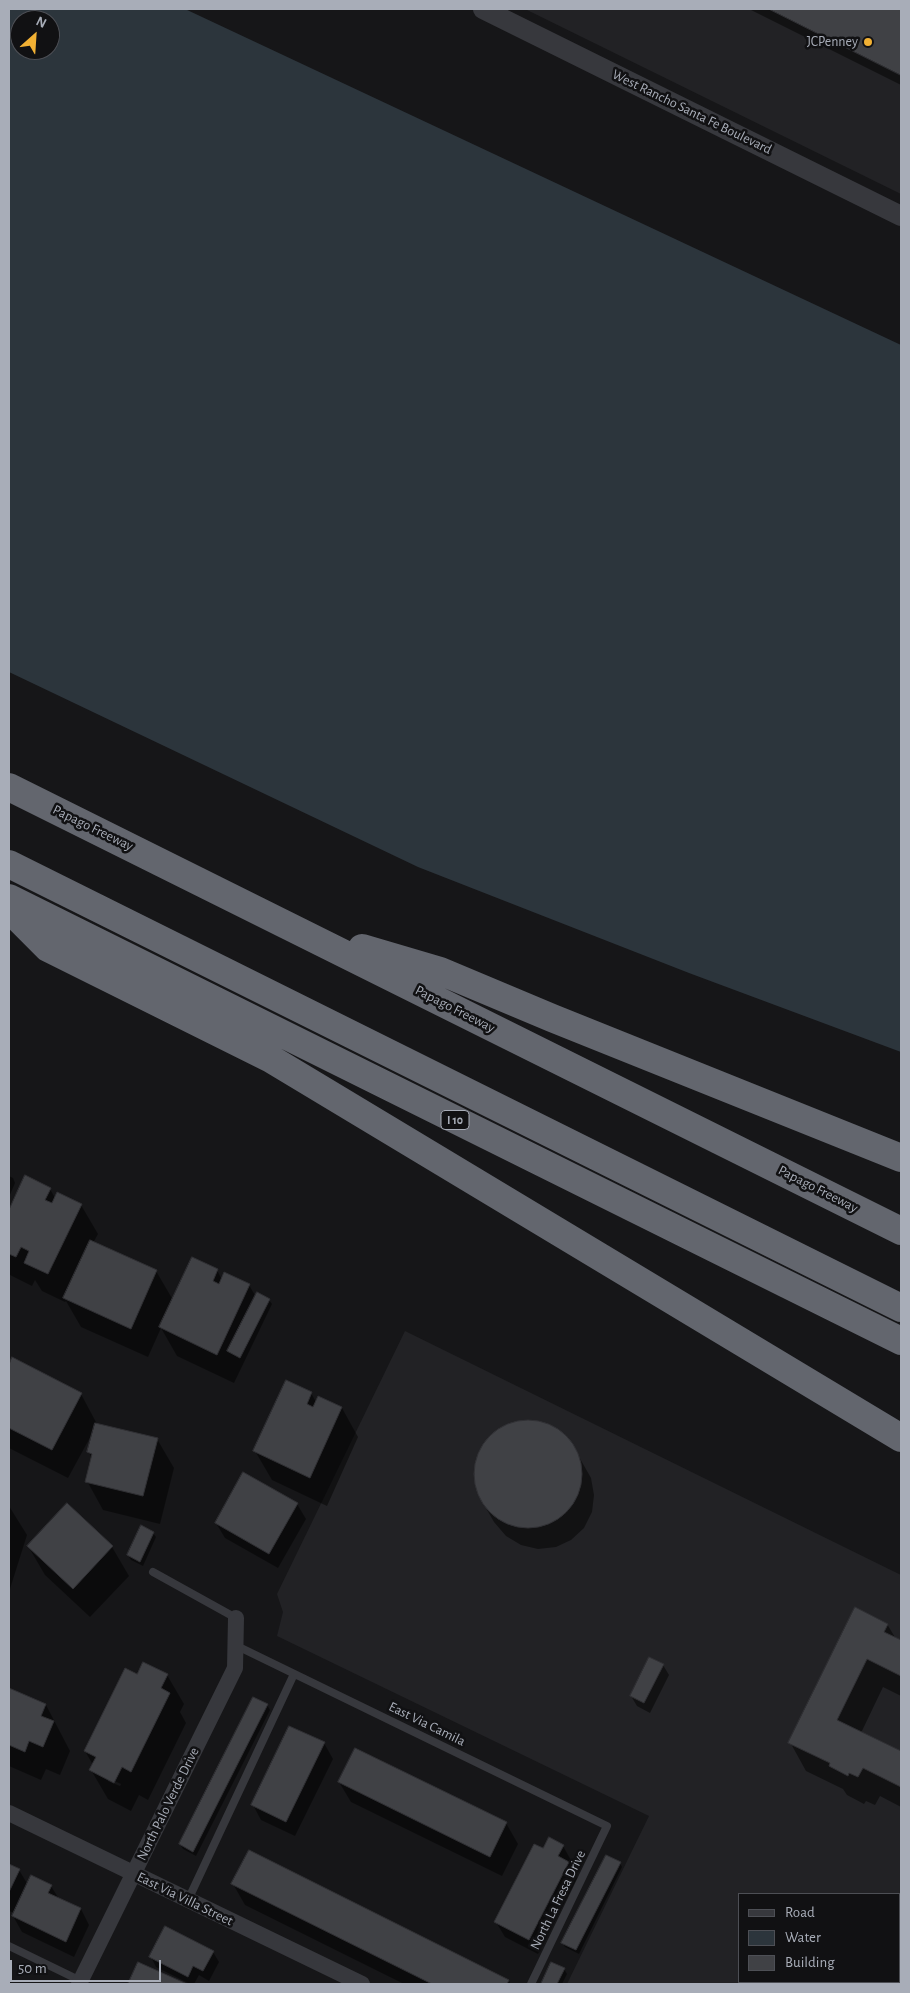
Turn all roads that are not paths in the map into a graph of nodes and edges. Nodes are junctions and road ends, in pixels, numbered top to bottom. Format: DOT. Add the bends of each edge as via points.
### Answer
graph roads {
  1 [pos="483,9"];
  2 [pos="901,216"];
  3 [pos="9,787"];
  4 [pos="9,864"];
  5 [pos="9,898"];
  6 [pos="9,909"];
  7 [pos="297,930"];
  8 [pos="901,1158"];
  9 [pos="901,1231"];
  10 [pos="901,1308"];
  11 [pos="901,1341"];
  12 [pos="901,1438"];
  13 [pos="153,1572"];
  14 [pos="236,1618"];
  15 [pos="235,1645"];
  16 [pos="294,1674"];
  17 [pos="9,1813"];
  18 [pos="607,1826"];
  19 [pos="134,1874"];
  20 [pos="188,1900"];
  21 [pos="9,1946"];
  22 [pos="80,1983"];
  23 [pos="362,1984"];
  24 [pos="531,1984"];
  1 -- 2 [label="street, West Rancho Santa Fe Boulevard"];
  3 -- 7 [label="highway, Papago Freeway"];
  4 -- 10 [label="highway"];
  5 -- 11 [label="highway, I 10"];
  6 -- 12 [label="highway" via="48,948 271,1059"];
  7 -- 8 [label="highway" via="440,971"];
  7 -- 9 [label="highway, Papago Freeway"];
  13 -- 14 [label="lane"];
  14 -- 15 [label="street, North Palo Verde Drive"];
  15 -- 16 [label="lane, East Via Camila"];
  15 -- 19 [label="street, North Palo Verde Drive" via="235,1668"];
  16 -- 18 [label="lane, East Via Camila"];
  16 -- 20 [label="lane"];
  17 -- 19 [label="street, East Via Villa Street"];
  18 -- 24 [label="lane, North La Fresa Drive"];
  19 -- 20 [label="street, East Via Villa Street"];
  19 -- 22 [label="street, North Palo Verde Drive"];
  20 -- 23 [label="street, East Via Villa Street"];
  21 -- 22 [label="lane"];
}
